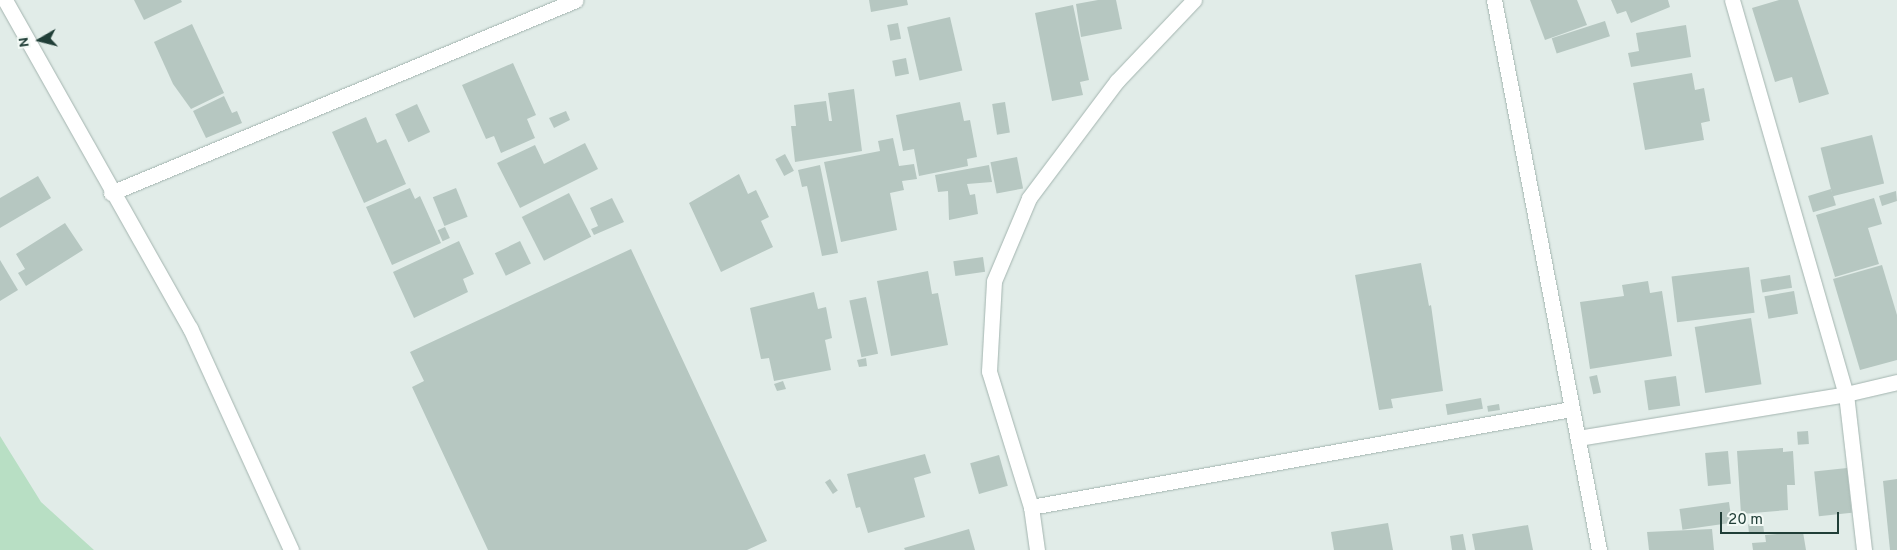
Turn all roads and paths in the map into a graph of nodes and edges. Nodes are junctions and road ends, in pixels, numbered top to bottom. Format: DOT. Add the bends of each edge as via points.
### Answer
graph roads {
  1 [pos="4,0"];
  2 [pos="576,0"];
  3 [pos="1194,0"];
  4 [pos="1494,0"];
  5 [pos="1732,0"];
  6 [pos="111,192"];
  7 [pos="1897,382"];
  8 [pos="1846,394"];
  9 [pos="1571,409"];
  10 [pos="1578,438"];
  11 [pos="1031,507"];
  12 [pos="291,550"];
  13 [pos="1037,550"];
  14 [pos="1598,550"];
  15 [pos="1864,550"];
  1 -- 6 [label="street"];
  2 -- 6 [label="street"];
  3 -- 11 [label="street" via="1116,81 1030,198 994,281 990,371"];
  4 -- 9 [label="street"];
  5 -- 8 [label="street"];
  6 -- 12 [label="street" via="190,328"];
  7 -- 8 [label="street"];
  8 -- 10 [label="street"];
  8 -- 15 [label="street"];
  9 -- 10 [label="street"];
  9 -- 11 [label="street"];
  10 -- 14 [label="street"];
  11 -- 13 [label="street"];
}
